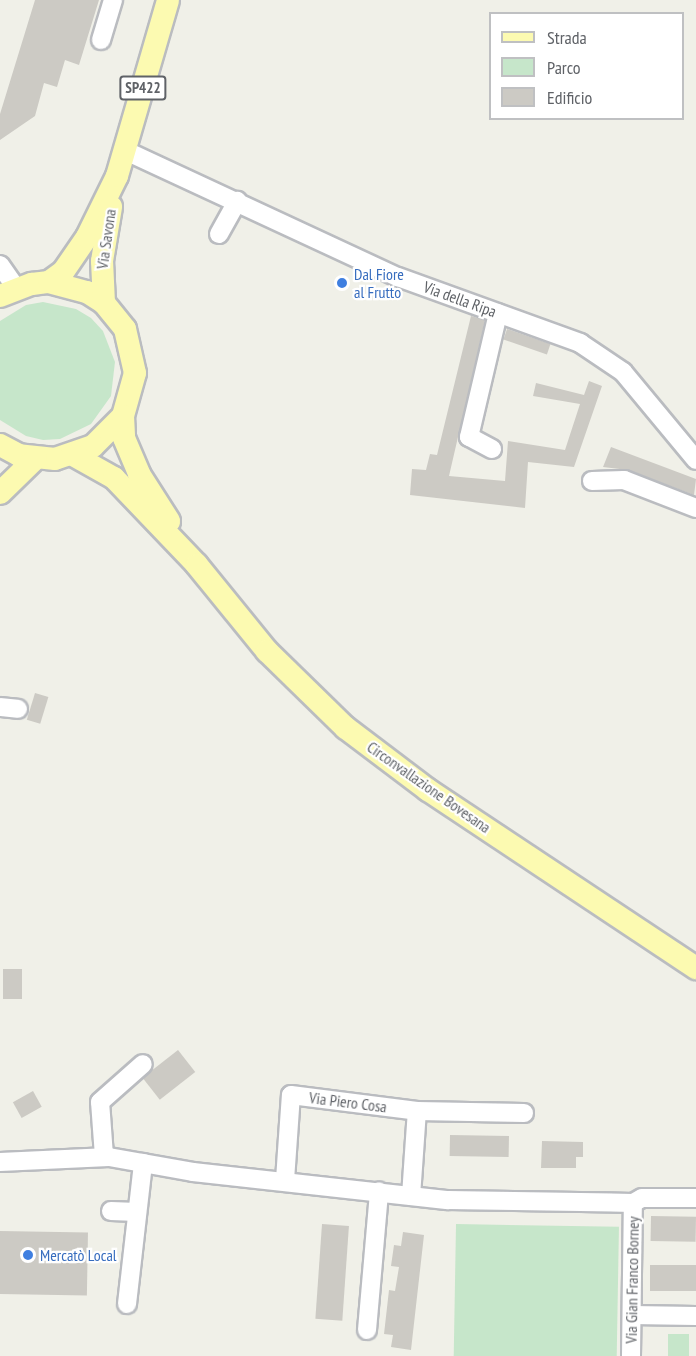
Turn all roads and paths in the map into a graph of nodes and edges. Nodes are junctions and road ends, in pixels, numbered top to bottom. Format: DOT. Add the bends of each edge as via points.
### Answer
graph roads {
  1 [pos="113,0"];
  2 [pos="168,0"];
  3 [pos="101,40"];
  4 [pos="126,151"];
  5 [pos="117,176"];
  6 [pos="237,201"];
  7 [pos="219,234"];
  8 [pos="0,265"];
  9 [pos="49,282"];
  10 [pos="8,292"];
  11 [pos="104,303"];
  12 [pos="498,313"];
  13 [pos="123,416"];
  14 [pos="0,445"];
  15 [pos="492,449"];
  16 [pos="73,455"];
  17 [pos="36,459"];
  18 [pos="696,460"];
  19 [pos="592,481"];
  20 [pos="0,494"];
  21 [pos="696,507"];
  22 [pos="197,565"];
  23 [pos="696,968"];
  24 [pos="143,1064"];
  25 [pos="417,1111"];
  26 [pos="524,1113"];
  27 [pos="104,1156"];
  28 [pos="0,1161"];
  29 [pos="143,1163"];
  30 [pos="285,1180"];
  31 [pos="379,1192"];
  32 [pos="411,1196"];
  33 [pos="696,1198"];
  34 [pos="633,1203"];
  35 [pos="111,1211"];
  36 [pos="137,1212"];
  37 [pos="127,1304"];
  38 [pos="632,1315"];
  39 [pos="696,1316"];
  40 [pos="367,1330"];
  41 [pos="631,1356"];
  1 -- 3 [label="street"];
  2 -- 4 [label="main road, Via Savona / SP422"];
  4 -- 5 [label="main road, Via Savona / SP422"];
  4 -- 6 [label="street, Via della Ripa"];
  5 -- 9 [label="main road, Via Savona / SP422" via="87,237 63,272"];
  5 -- 11 [label="main road, Via Savona / SP422" via="102,261"];
  6 -- 7 [label="street"];
  6 -- 12 [label="street, Via della Ripa" via="398,277"];
  8 -- 10 [label="street"];
  9 -- 10 [label="main road"];
  9 -- 11 [label="main road" via="87,292"];
  11 -- 13 [label="main road" via="125,329 133,350 135,373"];
  12 -- 15 [label="street" via="470,437"];
  12 -- 18 [label="street, Via della Ripa" via="580,343 609,359"];
  13 -- 16 [label="main road" via="93,447"];
  13 -- 22 [label="main road, Circonvallazione Bovesana" via="124,438 139,474"];
  14 -- 17 [label="main road"];
  16 -- 17 [label="main road"];
  16 -- 22 [label="main road, Circonvallazione Bovesana" via="114,478"];
  17 -- 20 [label="main road"];
  19 -- 21 [label="street" via="624,480"];
  22 -- 23 [label="main road, Circonvallazione Bovesana" via="267,651 346,728 428,790"];
  24 -- 27 [label="street" via="100,1102"];
  25 -- 26 [label="street, Via Piero Cosa"];
  25 -- 30 [label="street, Via Piero Cosa" via="291,1095"];
  25 -- 32 [label="street"];
  27 -- 28 [label="street"];
  27 -- 29 [label="street"];
  29 -- 30 [label="street"];
  29 -- 36 [label="street"];
  30 -- 31 [label="street"];
  31 -- 32 [label="street"];
  31 -- 40 [label="street"];
  32 -- 34 [label="street, Via Gian Franco Borney"];
  33 -- 34 [label="street, Via Gian Franco Borney" via="642,1198"];
  34 -- 38 [label="street, Via Gian Franco Borney"];
  35 -- 36 [label="street"];
  36 -- 37 [label="street"];
  38 -- 39 [label="street"];
  38 -- 41 [label="street, Via Gian Franco Borney"];
}
